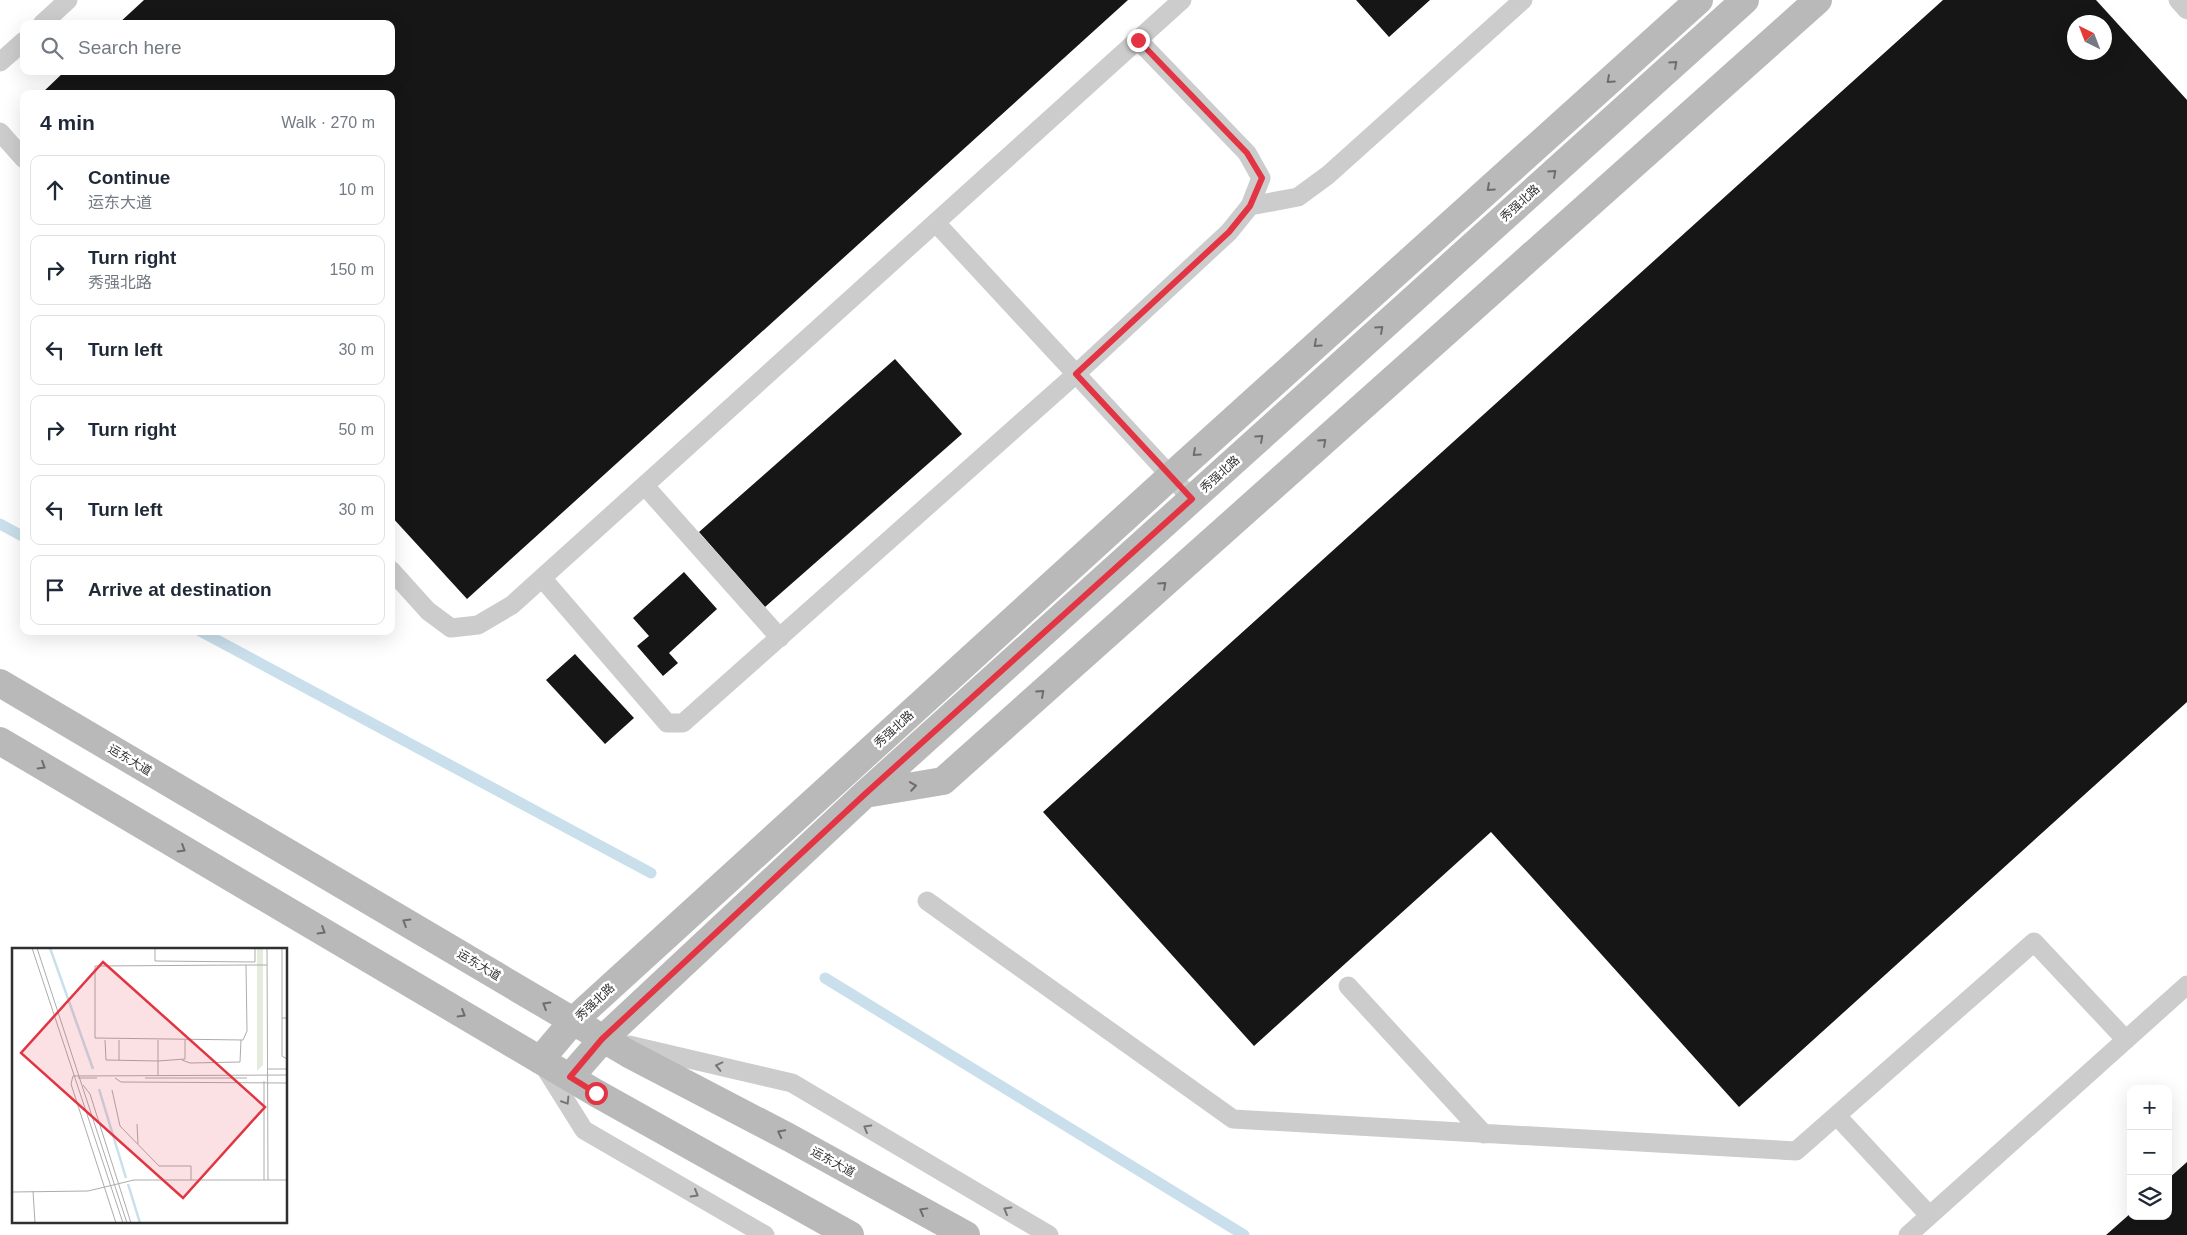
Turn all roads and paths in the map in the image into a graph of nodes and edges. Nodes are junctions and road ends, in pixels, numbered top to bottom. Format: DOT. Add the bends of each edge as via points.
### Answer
graph roads {
  1 [pos="68,0"];
  2 [pos="1182,0"];
  3 [pos="1523,0"];
  4 [pos="1699,0"];
  5 [pos="1745,0"];
  6 [pos="1818,0"];
  7 [pos="2178,0"];
  8 [pos="2187,10"];
  9 [pos="46,20"];
  10 [pos="1138,40"];
  11 [pos="20,44"];
  12 [pos="0,62"];
  13 [pos="0,132"];
  14 [pos="20,154"];
  15 [pos="1250,206"];
  16 [pos="936,223"];
  17 [pos="1076,374"];
  18 [pos="1171,476"];
  19 [pos="645,486"];
  20 [pos="1192,499"];
  21 [pos="395,574"];
  22 [pos="542,578"];
  23 [pos="780,638"];
  24 [pos="0,683"];
  25 [pos="0,741"];
  26 [pos="865,794"];
  27 [pos="927,901"];
  28 [pos="2187,985"];
  29 [pos="1348,986"];
  30 [pos="574,1021"];
  31 [pos="602,1039"];
  32 [pos="2126,1040"];
  33 [pos="540,1060"];
  34 [pos="570,1077"];
  35 [pos="1837,1116"];
  36 [pos="1484,1134"];
  37 [pos="1929,1215"];
  38 [pos="765,1235"];
  39 [pos="850,1235"];
  40 [pos="966,1235"];
  41 [pos="1049,1235"];
  42 [pos="1908,1235"];
  1 -- 9 [label="lane"];
  2 -- 10 [label="lane"];
  3 -- 15 [label="lane" via="1328,175 1298,197"];
  4 -- 18 [label="street, 秀强北路, one-way"];
  20 -- 5 [label="street, 秀强北路, one-way"];
  26 -- 6 [label="street, one-way" via="943,781"];
  7 -- 8 [label="lane"];
  10 -- 15 [label="lane" via="1247,153 1262,178"];
  10 -- 16 [label="lane"];
  11 -- 12 [label="lane"];
  13 -- 14 [label="lane"];
  15 -- 17 [label="lane" via="1229,232"];
  16 -- 17 [label="lane"];
  16 -- 19 [label="lane"];
  17 -- 18 [label="lane"];
  17 -- 23 [label="lane"];
  18 -- 20 [label="lane"];
  18 -- 30 [label="street, 秀强北路"];
  19 -- 22 [label="lane"];
  19 -- 23 [label="lane"];
  20 -- 26 [label="street, 秀强北路"];
  21 -- 22 [label="lane" via="428,611 451,628 478,625 512,606"];
  22 -- 23 [label="lane" via="667,723 683,723"];
  30 -- 24 [label="street, 运东大道, one-way"];
  25 -- 33 [label="street, one-way"];
  26 -- 31 [label="street, 秀强北路"];
  27 -- 36 [label="lane" via="1233,1120"];
  28 -- 32 [label="lane"];
  29 -- 36 [label="lane"];
  30 -- 31 [label="street, 运东大道"];
  30 -- 33 [label="street, 秀强北路"];
  31 -- 34 [label="street, 秀强北路"];
  40 -- 31 [label="street, 运东大道, one-way"];
  41 -- 31 [label="lane, one-way" via="792,1083"];
  32 -- 35 [label="lane" via="2034,942"];
  32 -- 37 [label="lane"];
  33 -- 34 [label="street"];
  33 -- 38 [label="lane, one-way" via="584,1130"];
  34 -- 39 [label="street"];
  35 -- 36 [label="lane" via="1796,1152"];
  35 -- 37 [label="lane"];
  37 -- 42 [label="lane"];
}
